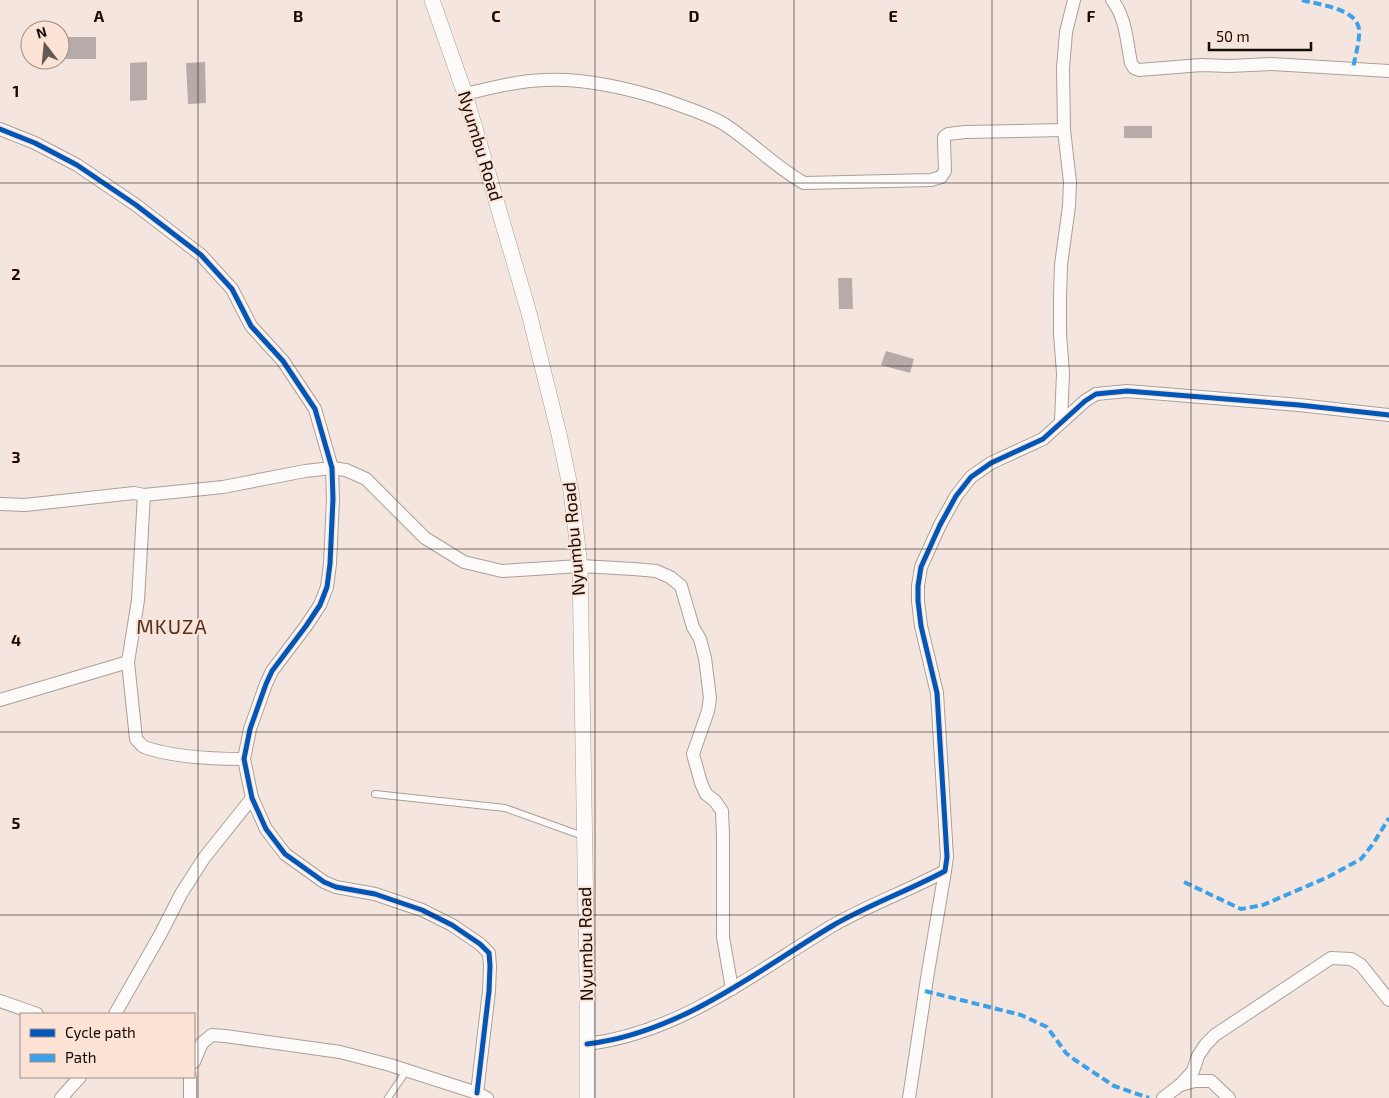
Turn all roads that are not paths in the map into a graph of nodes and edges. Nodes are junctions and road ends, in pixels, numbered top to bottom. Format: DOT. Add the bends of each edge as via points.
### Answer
graph roads {
  1 [pos="432,0"];
  2 [pos="1074,0"];
  3 [pos="1112,0"];
  4 [pos="1389,71"];
  5 [pos="465,94"];
  6 [pos="0,129"];
  7 [pos="1064,130"];
  8 [pos="1389,415"];
  9 [pos="1062,422"];
  10 [pos="332,468"];
  11 [pos="144,495"];
  12 [pos="0,504"];
  13 [pos="580,566"];
  14 [pos="128,662"];
  15 [pos="0,700"];
  16 [pos="244,759"];
  17 [pos="375,794"];
  18 [pos="252,798"];
  19 [pos="584,836"];
  20 [pos="945,871"];
  21 [pos="732,989"];
  22 [pos="1389,1000"];
  23 [pos="0,1002"];
  24 [pos="34,1013"];
  25 [pos="116,1013"];
  26 [pos="587,1044"];
  27 [pos="195,1060"];
  28 [pos="407,1070"];
  29 [pos="79,1078"];
  30 [pos="190,1078"];
  31 [pos="1180,1085"];
  32 [pos="482,1096"];
  33 [pos="61,1098"];
  34 [pos="190,1098"];
  35 [pos="388,1098"];
  36 [pos="587,1098"];
  37 [pos="909,1098"];
  38 [pos="1163,1098"];
  39 [pos="1229,1098"];
  1 -- 5 [label="street, Nyumbu Road"];
  2 -- 7 [label="street" via="1066,32 1063,68"];
  3 -- 4 [label="street" via="1123,24 1131,63 1139,70 1272,64"];
  5 -- 7 [label="street" via="545,80 632,89 721,122 804,183 931,180 941,177 945,171 944,137 948,134"];
  5 -- 13 [label="street, Nyumbu Road" via="529,314 559,434 571,491"];
  6 -- 10 [label="street" via="77,165 201,255 232,289 251,326 283,360 315,409"];
  7 -- 9 [label="street" via="1070,206 1062,255 1060,296"];
  8 -- 9 [label="street" via="1126,391 1096,394"];
  9 -- 20 [label="street" via="1043,438 991,463 971,477 956,496 921,567 918,586 921,626 937,693 947,857"];
  10 -- 11 [label="street" via="223,487"];
  10 -- 13 [label="street" via="366,478 425,538 464,562 502,571"];
  10 -- 16 [label="street" via="330,564 326,587 320,605 272,671 250,729"];
  11 -- 12 [label="street" via="134,493 25,505"];
  11 -- 14 [label="street" via="138,600"];
  13 -- 19 [label="street, Nyumbu Road"];
  13 -- 21 [label="street" via="656,571 670,577 680,586 700,639 710,698 694,754 706,794 722,811 724,937"];
  14 -- 15 [label="street"];
  14 -- 16 [label="street" via="136,739 142,746 190,756"];
  16 -- 18 [label="street"];
  17 -- 19 [label="lane" via="505,808"];
  18 -- 25 [label="street" via="204,858 181,894"];
  18 -- 32 [label="street" via="266,829 285,854 324,882 422,910 452,925 489,953"];
  19 -- 26 [label="street, Nyumbu Road"];
  20 -- 21 [label="street" via="858,912"];
  20 -- 37 [label="street"];
  21 -- 26 [label="street" via="661,1026 611,1041"];
  22 -- 31 [label="street" via="1361,965 1351,959 1331,958 1215,1035 1202,1050 1193,1071"];
  23 -- 24 [label="street"];
  26 -- 36 [label="street, Nyumbu Road"];
  27 -- 28 [label="street" via="202,1043 212,1035 340,1052"];
  28 -- 32 [label="street"];
  28 -- 35 [label="lane"];
  29 -- 33 [label="street"];
  30 -- 34 [label="street"];
  31 -- 38 [label="street"];
  31 -- 39 [label="street" via="1195,1081 1211,1082"];
}
